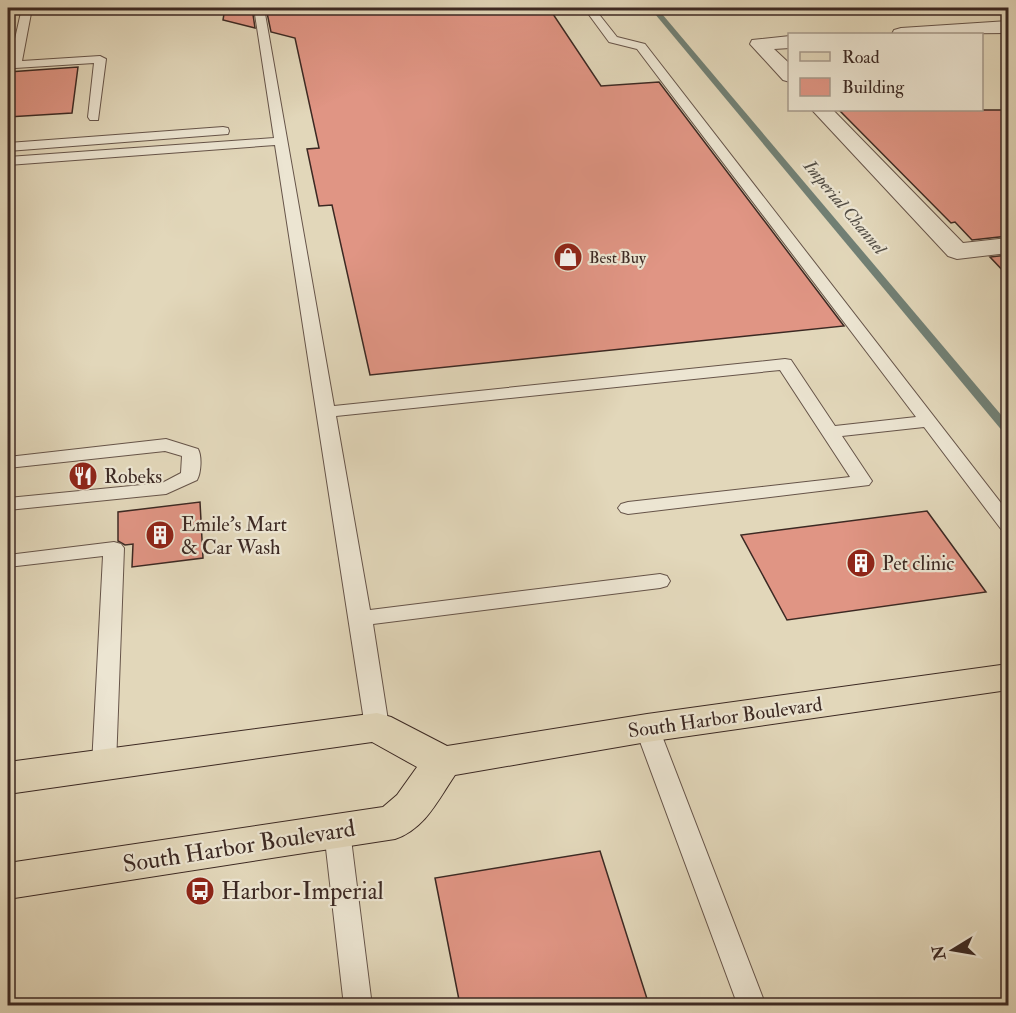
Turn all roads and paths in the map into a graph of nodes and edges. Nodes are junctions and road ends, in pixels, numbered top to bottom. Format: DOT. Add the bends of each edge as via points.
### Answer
graph roads {
  1 [pos="27,8"];
  2 [pos="259,8"];
  3 [pos="589,8"];
  4 [pos="1008,27"];
  5 [pos="916,33"];
  6 [pos="788,42"];
  7 [pos="788,75"];
  8 [pos="823,111"];
  9 [pos="94,117"];
  10 [pos="233,131"];
  11 [pos="277,132"];
  12 [pos="8,147"];
  13 [pos="8,161"];
  14 [pos="1008,246"];
  15 [pos="327,412"];
  16 [pos="929,421"];
  17 [pos="830,432"];
  18 [pos="8,462"];
  19 [pos="8,504"];
  20 [pos="628,508"];
  21 [pos="1008,525"];
  22 [pos="8,561"];
  23 [pos="660,581"];
  24 [pos="361,618"];
  25 [pos="1008,676"];
  26 [pos="377,727"];
  27 [pos="647,728"];
  28 [pos="442,762"];
  29 [pos="104,765"];
  30 [pos="8,778"];
  31 [pos="337,831"];
  32 [pos="8,881"];
  33 [pos="358,1005"];
  34 [pos="752,1005"];
  1 -- 9 [label="lane" via="15,65 100,59"];
  2 -- 11 [label="lane"];
  3 -- 16 [label="lane" via="613,40 641,46"];
  4 -- 5 [label="street"];
  6 -- 7 [label="street" via="759,44"];
  8 -- 14 [label="street" via="957,251"];
  10 -- 12 [label="lane"];
  11 -- 13 [label="lane"];
  11 -- 15 [label="lane"];
  15 -- 17 [label="lane" via="785,363"];
  15 -- 24 [label="lane"];
  16 -- 17 [label="lane"];
  16 -- 21 [label="lane"];
  17 -- 20 [label="lane" via="862,481"];
  18 -- 19 [label="lane" via="166,445 191,453 190,476 166,488"];
  22 -- 29 [label="lane" via="114,548"];
  23 -- 24 [label="lane"];
  24 -- 26 [label="lane"];
  25 -- 27 [label="main road, South Harbor Boulevard"];
  26 -- 28 [label="main road"];
  26 -- 29 [label="main road"];
  27 -- 28 [label="main road, South Harbor Boulevard"];
  27 -- 34 [label="lane"];
  28 -- 31 [label="main road, South Harbor Boulevard" via="412,806 395,822"];
  29 -- 30 [label="main road"];
  31 -- 32 [label="main road, South Harbor Boulevard"];
  31 -- 33 [label="lane"];
}
